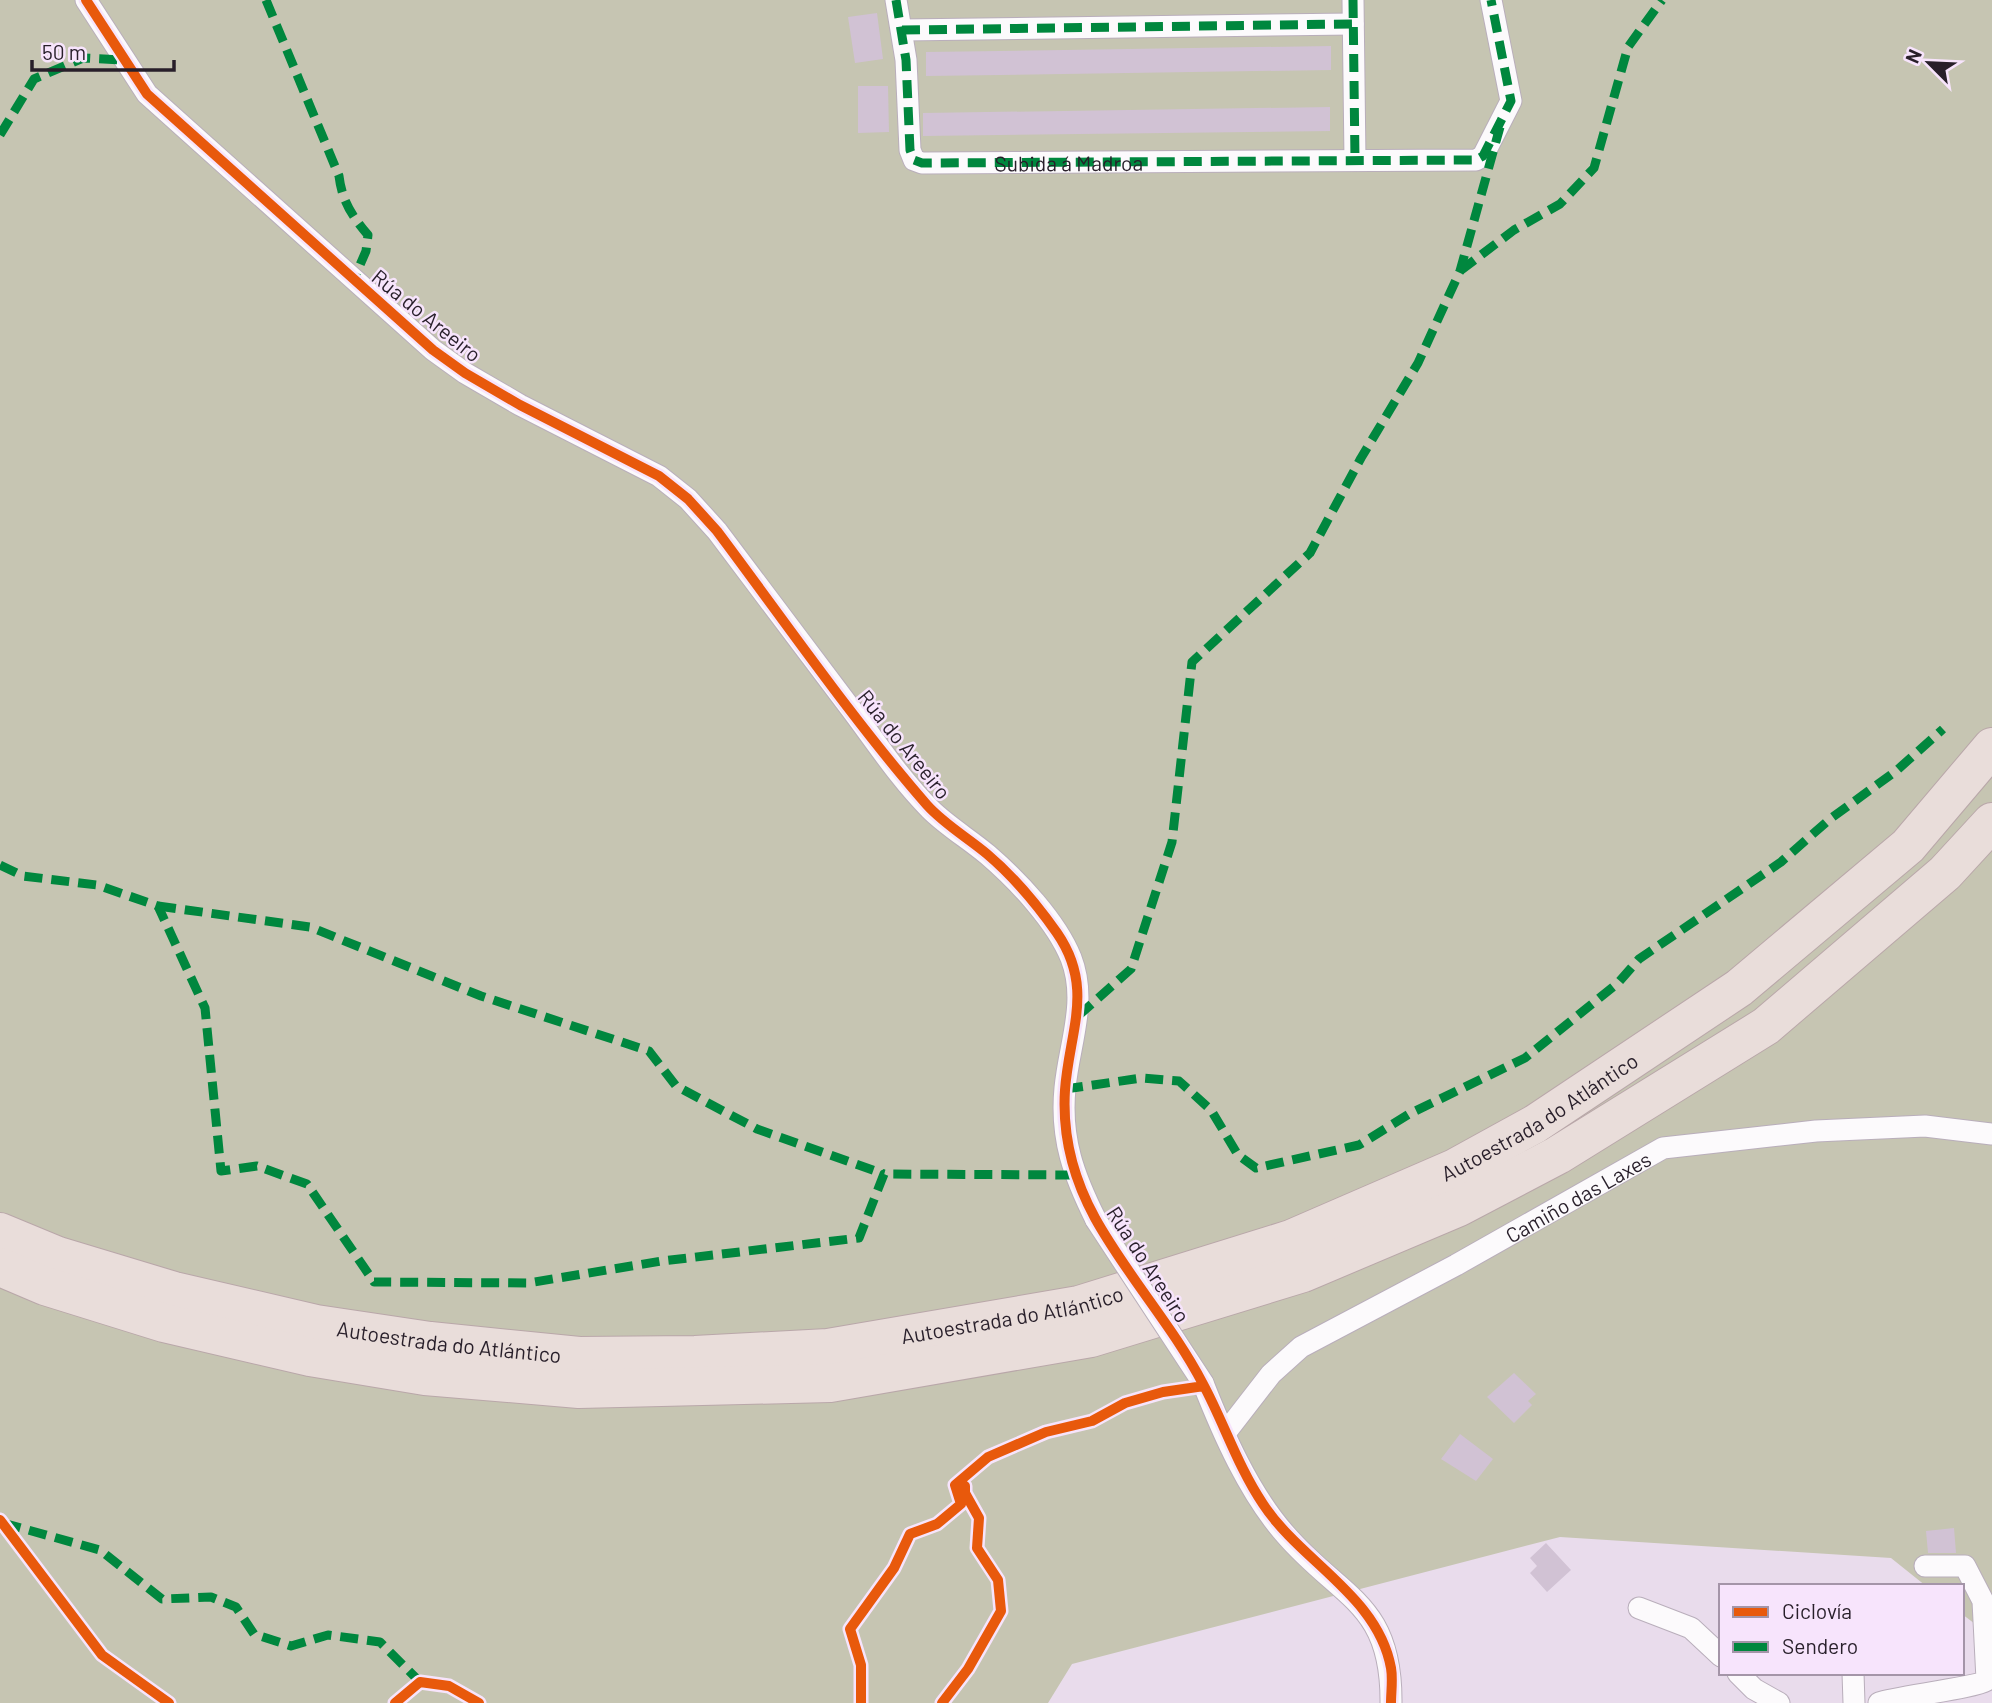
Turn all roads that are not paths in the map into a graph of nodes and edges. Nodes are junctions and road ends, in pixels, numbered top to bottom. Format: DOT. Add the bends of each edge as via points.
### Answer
graph roads {
  1 [pos="86,0"];
  2 [pos="896,0"];
  3 [pos="1353,0"];
  4 [pos="1491,0"];
  5 [pos="1353,24"];
  6 [pos="902,30"];
  7 [pos="1355,160"];
  8 [pos="1992,747"];
  9 [pos="1992,822"];
  10 [pos="1992,1134"];
  11 [pos="0,1232"];
  12 [pos="0,1268"];
  13 [pos="1226,1432"];
  14 [pos="1925,1566"];
  15 [pos="1639,1608"];
  16 [pos="1719,1654"];
  17 [pos="1740,1675"];
  18 [pos="1853,1675"];
  19 [pos="1391,1703"];
  20 [pos="1779,1703"];
  21 [pos="1854,1703"];
  22 [pos="1879,1703"];
  1 -- 13 [label="street, Rúa do Areeiro, bridge" via="147,94 433,350 520,405 659,476 688,499 930,809 990,857 1058,934 1071,959 1079,991 1065,1089 1073,1175 1096,1220 1203,1383"];
  2 -- 6 [label="street, Subida á Madroa"];
  3 -- 5 [label="street"];
  4 -- 7 [label="street, Subida á Madroa" via="1511,102 1483,156 1476,160"];
  5 -- 6 [label="street"];
  5 -- 7 [label="street"];
  6 -- 7 [label="street, Subida á Madroa" via="910,150 914,160 922,163"];
  8 -- 11 [label="highway, Autoestrada do Atlántico" via="1908,846 1739,988 1535,1124 1455,1168 1291,1239 1079,1305 828,1348 579,1356 316,1324 174,1291 58,1256"];
  9 -- 12 [label="highway, Autoestrada do Atlántico" via="1945,873 1766,1026 1558,1155 1459,1207 1303,1273 1091,1338 830,1383 579,1390 425,1376 310,1357 164,1323"];
  10 -- 13 [label="street, Camiño das Laxes" via="1925,1126 1816,1131 1663,1148 1301,1347 1271,1374"];
  13 -- 19 [label="street, Rúa do Areeiro" via="1261,1502 1285,1534 1357,1600 1377,1628 1391,1668"];
  14 -- 22 [label="street" via="1965,1566 1983,1601 1987,1680"];
  15 -- 16 [label="street" via="1691,1628"];
  17 -- 20 [label="street"];
  18 -- 21 [label="street"];
}
